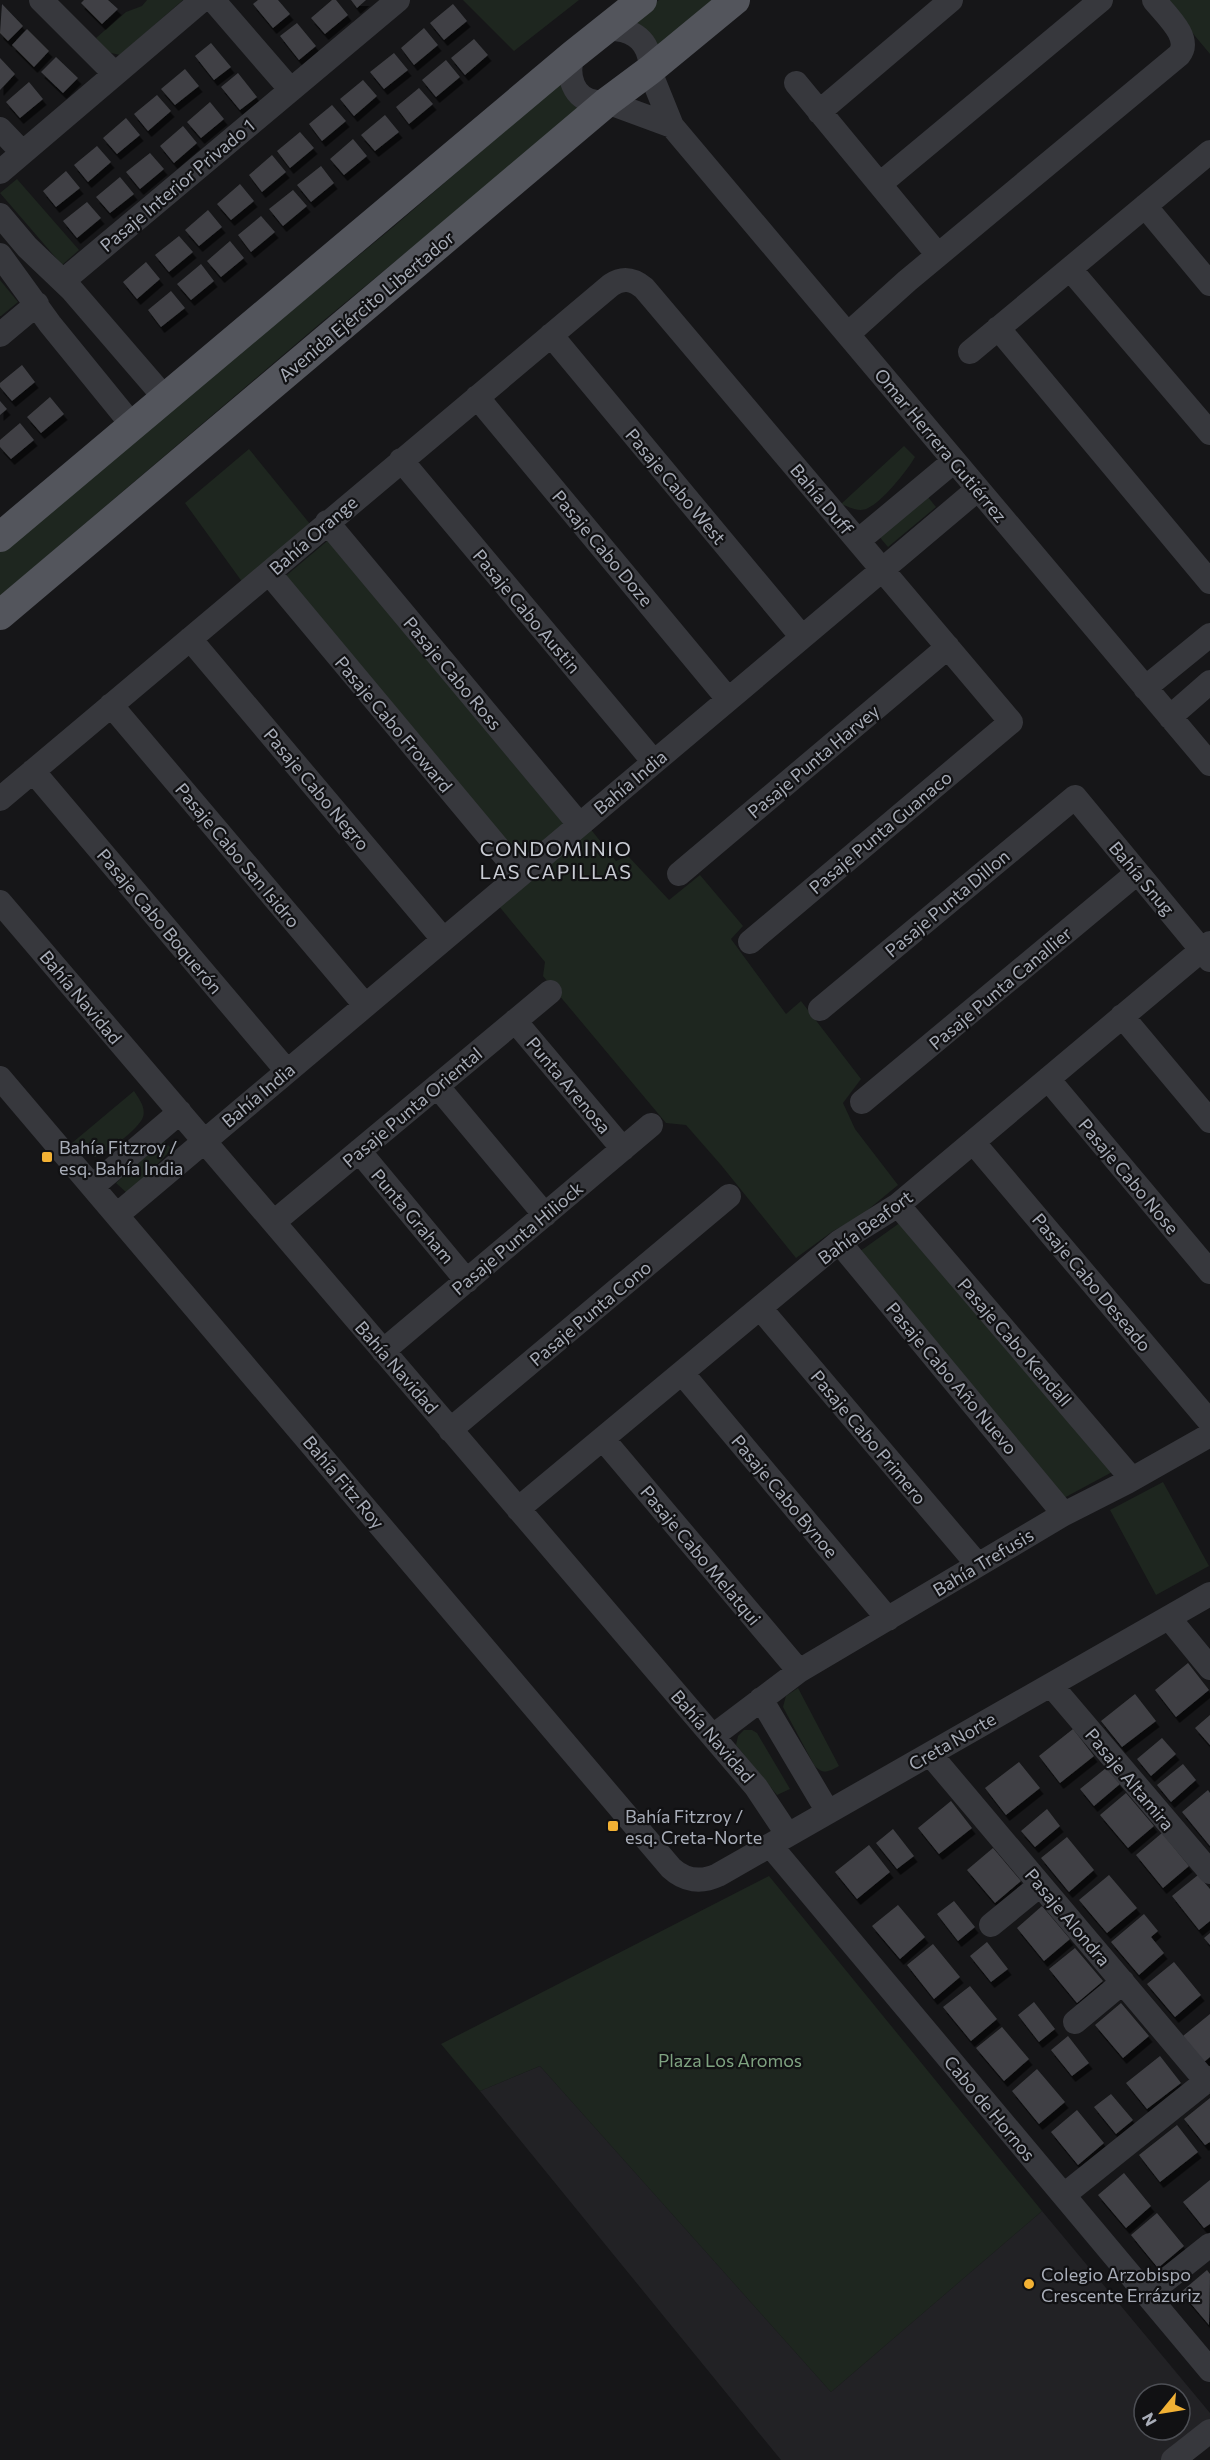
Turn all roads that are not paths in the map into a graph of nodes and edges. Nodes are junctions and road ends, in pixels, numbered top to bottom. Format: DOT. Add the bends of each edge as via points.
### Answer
graph roads {
  1 [pos="41,0"];
  2 [pos="202,0"];
  3 [pos="213,0"];
  4 [pos="398,0"];
  5 [pos="642,0"];
  6 [pos="735,0"];
  7 [pos="951,0"];
  8 [pos="1101,0"];
  9 [pos="1154,0"];
  10 [pos="606,29"];
  11 [pos="573,55"];
  12 [pos="650,70"];
  13 [pos="115,74"];
  14 [pos="796,83"];
  15 [pos="291,90"];
  16 [pos="607,102"];
  17 [pos="819,112"];
  18 [pos="672,126"];
  19 [pos="0,129"];
  20 [pos="22,152"];
  21 [pos="1210,152"];
  22 [pos="0,172"];
  23 [pos="880,184"];
  24 [pos="1145,206"];
  25 [pos="0,215"];
  26 [pos="0,255"];
  27 [pos="938,255"];
  28 [pos="1070,269"];
  29 [pos="630,280"];
  30 [pos="63,281"];
  31 [pos="1210,284"];
  32 [pos="36,304"];
  33 [pos="998,328"];
  34 [pos="848,334"];
  35 [pos="0,335"];
  36 [pos="551,335"];
  37 [pos="970,352"];
  38 [pos="477,397"];
  39 [pos="165,398"];
  40 [pos="133,426"];
  41 [pos="1210,433"];
  42 [pos="401,460"];
  43 [pos="954,461"];
  44 [pos="978,489"];
  45 [pos="327,522"];
  46 [pos="0,537"];
  47 [pos="858,541"];
  48 [pos="882,569"];
  49 [pos="269,573"];
  50 [pos="1210,582"];
  51 [pos="0,615"];
  52 [pos="1210,635"];
  53 [pos="802,637"];
  54 [pos="190,639"];
  55 [pos="948,647"];
  56 [pos="1210,682"];
  57 [pos="1145,688"];
  58 [pos="728,699"];
  59 [pos="111,705"];
  60 [pos="1170,717"];
  61 [pos="1011,722"];
  62 [pos="654,762"];
  63 [pos="1210,764"];
  64 [pos="33,771"];
  65 [pos="1075,797"];
  66 [pos="0,799"];
  67 [pos="579,825"];
  68 [pos="1137,873"];
  69 [pos="520,874"];
  70 [pos="679,874"];
  71 [pos="0,902"];
  72 [pos="443,939"];
  73 [pos="750,942"];
  74 [pos="1207,951"];
  75 [pos="550,992"];
  76 [pos="365,1005"];
  77 [pos="820,1009"];
  78 [pos="1122,1016"];
  79 [pos="515,1021"];
  80 [pos="287,1071"];
  81 [pos="0,1078"];
  82 [pos="1047,1079"];
  83 [pos="437,1086"];
  84 [pos="862,1102"];
  85 [pos="180,1113"];
  86 [pos="1210,1121"];
  87 [pos="651,1125"];
  88 [pos="204,1141"];
  89 [pos="973,1142"];
  90 [pos="622,1149"];
  91 [pos="359,1151"];
  92 [pos="93,1186"];
  93 [pos="729,1196"];
  94 [pos="898,1205"];
  95 [pos="117,1215"];
  96 [pos="545,1215"];
  97 [pos="273,1222"];
  98 [pos="839,1242"];
  99 [pos="1210,1272"];
  100 [pos="467,1281"];
  101 [pos="760,1308"];
  102 [pos="383,1351"];
  103 [pos="682,1373"];
  104 [pos="1210,1422"];
  105 [pos="450,1430"];
  106 [pos="1210,1435"];
  107 [pos="603,1439"];
  108 [pos="1132,1479"];
  109 [pos="518,1509"];
  110 [pos="1064,1514"];
  111 [pos="978,1565"];
  112 [pos="1210,1594"];
  113 [pos="1168,1618"];
  114 [pos="888,1619"];
  115 [pos="1210,1668"];
  116 [pos="799,1671"];
  117 [pos="1051,1685"];
  118 [pos="761,1699"];
  119 [pos="713,1736"];
  120 [pos="930,1754"];
  121 [pos="828,1812"];
  122 [pos="779,1840"];
  123 [pos="1210,1872"];
  124 [pos="693,1880"];
  125 [pos="1040,1885"];
  126 [pos="991,1925"];
  127 [pos="1123,1982"];
  128 [pos="1075,2022"];
  129 [pos="1208,2080"];
  130 [pos="1064,2195"];
  131 [pos="1210,2245"];
  132 [pos="1147,2295"];
  133 [pos="1210,2370"];
  134 [pos="1210,2431"];
  135 [pos="1173,2460"];
  1 -- 13 [label="street"];
  2 -- 13 [label="street"];
  3 -- 15 [label="street"];
  4 -- 15 [label="street, Pasaje Interior Privado 1"];
  5 -- 10 [label="main road"];
  6 -- 12 [label="main road, Avenida Ejército Libertador"];
  7 -- 17 [label="street"];
  8 -- 23 [label="street"];
  9 -- 27 [label="street" via="1183,39 1183,51"];
  10 -- 11 [label="main road"];
  10 -- 12 [label="street, Omar Herrera Gutiérrez" via="630,32 640,38 647,48"];
  11 -- 16 [label="street, Omar Herrera Gutiérrez" via="569,71 576,90 584,98"];
  11 -- 39 [label="main road"];
  12 -- 16 [label="main road, Avenida Ejército Libertador"];
  12 -- 18 [label="street, Omar Herrera Gutiérrez"];
  13 -- 20 [label="street"];
  14 -- 17 [label="street"];
  15 -- 30 [label="street, Pasaje Interior Privado 1"];
  16 -- 18 [label="street, Omar Herrera Gutiérrez"];
  16 -- 51 [label="main road, Avenida Ejército Libertador"];
  17 -- 23 [label="street"];
  18 -- 34 [label="street, Omar Herrera Gutiérrez"];
  19 -- 20 [label="street"];
  20 -- 22 [label="street"];
  21 -- 24 [label="street"];
  23 -- 27 [label="street"];
  24 -- 28 [label="street"];
  24 -- 31 [label="street"];
  25 -- 30 [label="street"];
  26 -- 32 [label="street"];
  27 -- 34 [label="street"];
  28 -- 33 [label="street"];
  28 -- 41 [label="street"];
  29 -- 36 [label="street, Bahía Orange" via="616,281"];
  29 -- 47 [label="street, Bahía Duff" via="644,288"];
  30 -- 39 [label="street"];
  32 -- 35 [label="street"];
  32 -- 40 [label="street"];
  33 -- 37 [label="street"];
  33 -- 50 [label="street"];
  34 -- 43 [label="street, Omar Herrera Gutiérrez"];
  36 -- 38 [label="street, Bahía Orange"];
  36 -- 53 [label="street, Pasaje Cabo West"];
  38 -- 42 [label="street, Bahía Orange"];
  38 -- 58 [label="street, Pasaje Cabo Doze"];
  39 -- 40 [label="main road"];
  40 -- 46 [label="main road"];
  42 -- 45 [label="street, Bahía Orange"];
  42 -- 62 [label="street, Pasaje Cabo Austin"];
  43 -- 44 [label="street, Omar Herrera Gutiérrez"];
  43 -- 47 [label="street"];
  44 -- 48 [label="street, Bahía India"];
  44 -- 57 [label="street, Omar Herrera Gutiérrez"];
  45 -- 49 [label="street, Bahía Orange"];
  45 -- 67 [label="street, Pasaje Cabo Ross"];
  47 -- 48 [label="street, Bahía Duff"];
  48 -- 53 [label="street, Bahía India"];
  48 -- 55 [label="street, Bahía Duff"];
  49 -- 54 [label="street, Bahía Orange"];
  49 -- 69 [label="street, Pasaje Cabo Froward"];
  52 -- 57 [label="street"];
  53 -- 58 [label="street, Bahía India"];
  54 -- 59 [label="street, Bahía Orange"];
  54 -- 72 [label="street, Pasaje Cabo Negro"];
  55 -- 61 [label="street, Bahía Duff"];
  55 -- 70 [label="street, Pasaje Punta Harvey"];
  56 -- 60 [label="street"];
  57 -- 60 [label="street, Omar Herrera Gutiérrez"];
  58 -- 62 [label="street, Bahía India"];
  59 -- 64 [label="street, Bahía Orange"];
  59 -- 76 [label="street, Pasaje Cabo San Isidro"];
  60 -- 63 [label="street, Omar Herrera Gutiérrez"];
  61 -- 73 [label="street, Pasaje Punta Guanaco"];
  62 -- 67 [label="street, Bahía India"];
  64 -- 66 [label="street, Bahía Orange"];
  64 -- 80 [label="street, Pasaje Cabo Boquerón"];
  65 -- 68 [label="street, Bahía Snug"];
  65 -- 77 [label="street, Pasaje Punta Dillon"];
  67 -- 69 [label="street, Bahía India"];
  68 -- 74 [label="street, Bahía Snug"];
  68 -- 84 [label="street, Pasaje Punta Canallier"];
  69 -- 72 [label="street, Bahía India"];
  71 -- 85 [label="street, Bahía Navidad"];
  72 -- 76 [label="street, Bahía India"];
  74 -- 78 [label="street, Bahía Beafort"];
  75 -- 79 [label="street, Pasaje Punta Oriental"];
  76 -- 80 [label="street, Bahía India"];
  78 -- 82 [label="street, Bahía Beafort"];
  78 -- 86 [label="street"];
  79 -- 83 [label="street, Pasaje Punta Oriental"];
  79 -- 90 [label="street, Punta Arenosa"];
  80 -- 88 [label="street, Bahía India"];
  81 -- 92 [label="street, Bahía Fitz Roy"];
  82 -- 89 [label="street, Bahía Beafort"];
  82 -- 99 [label="street, Pasaje Cabo Nose"];
  83 -- 91 [label="street, Pasaje Punta Oriental"];
  83 -- 96 [label="street"];
  85 -- 88 [label="street, Bahía Navidad"];
  85 -- 92 [label="street"];
  87 -- 90 [label="street, Pasaje Punta Hiliock"];
  88 -- 95 [label="street, Bahía India"];
  88 -- 97 [label="street, Bahía Navidad"];
  89 -- 94 [label="street, Bahía Beafort"];
  89 -- 104 [label="street, Pasaje Cabo Deseado"];
  90 -- 96 [label="street, Pasaje Punta Hiliock"];
  91 -- 97 [label="street, Pasaje Punta Oriental"];
  91 -- 100 [label="street, Punta Graham"];
  92 -- 95 [label="street, Bahía Fitz Roy"];
  93 -- 105 [label="street, Pasaje Punta Cono"];
  94 -- 98 [label="street, Bahía Beafort"];
  94 -- 108 [label="street, Pasaje Cabo Kendall"];
  95 -- 124 [label="street, Bahía Fitz Roy" via="671,1868"];
  96 -- 100 [label="street, Pasaje Punta Hiliock"];
  97 -- 102 [label="street, Bahía Navidad"];
  98 -- 101 [label="street, Bahía Beafort"];
  98 -- 110 [label="street, Pasaje Cabo Año Nuevo"];
  100 -- 102 [label="street, Pasaje Punta Hiliock"];
  101 -- 103 [label="street, Bahía Beafort"];
  101 -- 111 [label="street, Pasaje Cabo Primero"];
  102 -- 105 [label="street, Bahía Navidad"];
  103 -- 107 [label="street, Bahía Beafort"];
  103 -- 114 [label="street, Pasaje Cabo Bynoe"];
  105 -- 109 [label="street, Bahía Navidad"];
  106 -- 108 [label="street, Bahía Trefusis"];
  107 -- 109 [label="street, Bahía Beafort"];
  107 -- 116 [label="street, Pasaje Cabo Melatqui"];
  108 -- 110 [label="street, Bahía Trefusis"];
  109 -- 119 [label="street, Bahía Navidad"];
  110 -- 111 [label="street, Bahía Trefusis"];
  111 -- 114 [label="street, Bahía Trefusis"];
  112 -- 113 [label="street, Creta Norte"];
  113 -- 115 [label="street"];
  113 -- 117 [label="street, Creta Norte"];
  114 -- 116 [label="street, Bahía Trefusis"];
  116 -- 118 [label="street, Bahía Trefusis"];
  117 -- 120 [label="street, Creta Norte"];
  117 -- 123 [label="street, Pasaje Altamira"];
  118 -- 119 [label="street, Bahía Trefusis"];
  118 -- 121 [label="street"];
  119 -- 122 [label="street, Bahía Navidad" via="765,1798"];
  120 -- 121 [label="street, Creta Norte"];
  120 -- 125 [label="street, Pasaje Alondra"];
  121 -- 122 [label="street, Creta Norte"];
  122 -- 124 [label="street, Creta Norte" via="710,1879"];
  122 -- 130 [label="street, Cabo de Hornos"];
  125 -- 126 [label="street"];
  125 -- 127 [label="street, Pasaje Alondra"];
  127 -- 128 [label="street"];
  127 -- 129 [label="street, Pasaje Alondra"];
  129 -- 130 [label="street"];
  130 -- 132 [label="street, Cabo de Hornos"];
  131 -- 132 [label="street"];
  132 -- 133 [label="street, Cabo de Hornos"];
  134 -- 135 [label="street"];
}
